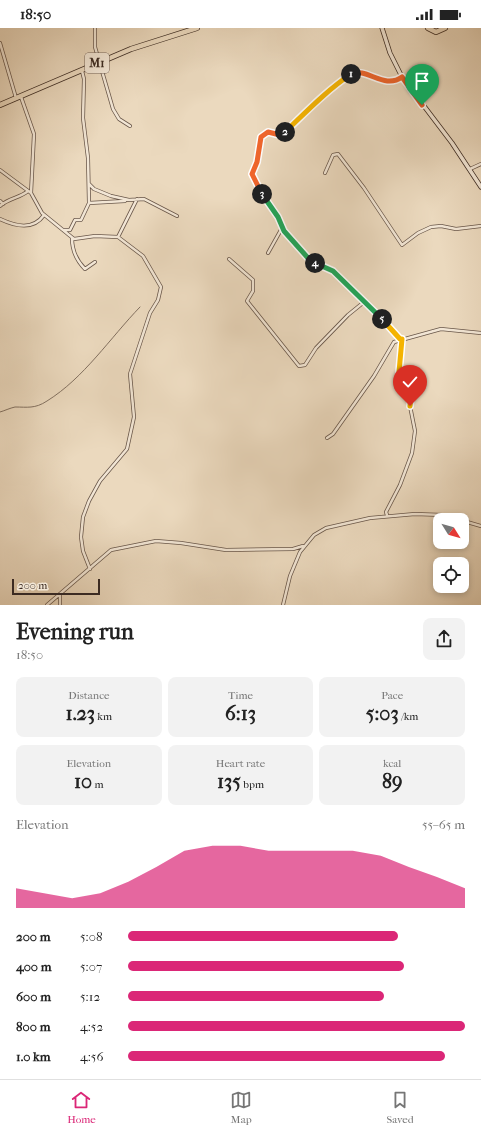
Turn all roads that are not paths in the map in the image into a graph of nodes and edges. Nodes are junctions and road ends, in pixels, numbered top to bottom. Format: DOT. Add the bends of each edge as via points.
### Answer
graph roads {
  1 [pos="95,28"];
  2 [pos="195,28"];
  3 [pos="382,28"];
  4 [pos="428,28"];
  5 [pos="445,29"];
  6 [pos="0,43"];
  7 [pos="99,63"];
  8 [pos="82,70"];
  9 [pos="402,77"];
  10 [pos="19,97"];
  11 [pos="0,105"];
  12 [pos="130,126"];
  13 [pos="481,164"];
  14 [pos="470,169"];
  15 [pos="0,170"];
  16 [pos="325,172"];
  17 [pos="89,184"];
  18 [pos="481,187"];
  19 [pos="30,192"];
  20 [pos="137,199"];
  21 [pos="129,200"];
  22 [pos="0,201"];
  23 [pos="89,203"];
  24 [pos="1,205"];
  25 [pos="44,215"];
  26 [pos="177,216"];
  27 [pos="0,219"];
  28 [pos="481,226"];
  29 [pos="282,228"];
  30 [pos="62,230"];
  31 [pos="118,237"];
  32 [pos="72,238"];
  33 [pos="268,253"];
  34 [pos="229,259"];
  35 [pos="95,262"];
  36 [pos="364,302"];
  37 [pos="481,333"];
  38 [pos="401,339"];
  39 [pos="327,438"];
  40 [pos="386,515"];
  41 [pos="481,526"];
  42 [pos="303,546"];
  43 [pos="90,569"];
  44 [pos="60,594"];
  45 [pos="47,605"];
  46 [pos="60,605"];
  47 [pos="282,605"];
  1 -- 7 [label="street" via="95,47"];
  2 -- 7 [label="highway, M1" via="151,41"];
  3 -- 9 [label="street" via="390,53"];
  4 -- 5 [label="highway" via="436,32"];
  6 -- 10 [label="street"];
  7 -- 8 [label="highway, M1"];
  7 -- 12 [label="street" via="115,115"];
  8 -- 10 [label="highway, M1"];
  8 -- 17 [label="street"];
  9 -- 14 [label="street"];
  9 -- 29 [label="street" via="390,81 361,73 352,74 317,100 282,134 269,132 263,135 253,177"];
  10 -- 11 [label="highway, M1"];
  10 -- 19 [label="street" via="34,134"];
  13 -- 14 [label="street"];
  14 -- 18 [label="street"];
  15 -- 19 [label="street"];
  16 -- 28 [label="street" via="333,155 338,154 402,245 431,227 456,229"];
  17 -- 21 [label="street" via="100,192"];
  17 -- 23 [label="street"];
  19 -- 24 [label="street"];
  19 -- 25 [label="street"];
  20 -- 21 [label="street"];
  20 -- 26 [label="street" via="159,205"];
  20 -- 31 [label="street"];
  21 -- 23 [label="street"];
  22 -- 24 [label="street"];
  23 -- 30 [label="street" via="81,220 75,220 70,230"];
  25 -- 27 [label="street" via="37,223 28,226 11,224"];
  25 -- 30 [label="street"];
  29 -- 33 [label="street"];
  29 -- 36 [label="street" via="311,260 333,271"];
  30 -- 32 [label="street"];
  31 -- 32 [label="street"];
  31 -- 43 [label="street" via="143,256 161,290 150,313 130,374 134,410 127,450 105,475 85,509 81,525 82,543"];
  32 -- 35 [label="street" via="74,252 81,265 86,270"];
  34 -- 36 [label="street" via="253,280 253,291 247,301 299,366 305,365 316,348"];
  36 -- 38 [label="street"];
  37 -- 38 [label="street" via="441,328"];
  38 -- 39 [label="street" via="392,345 374,376"];
  38 -- 40 [label="street" via="399,372 412,389 410,406 415,434 409,461"];
  40 -- 41 [label="street" via="443,515"];
  40 -- 42 [label="street" via="326,528"];
  42 -- 43 [label="street" via="293,549 226,550 156,542 111,550"];
  42 -- 47 [label="street"];
  43 -- 44 [label="street"];
  44 -- 45 [label="street"];
  44 -- 46 [label="street"];
}
